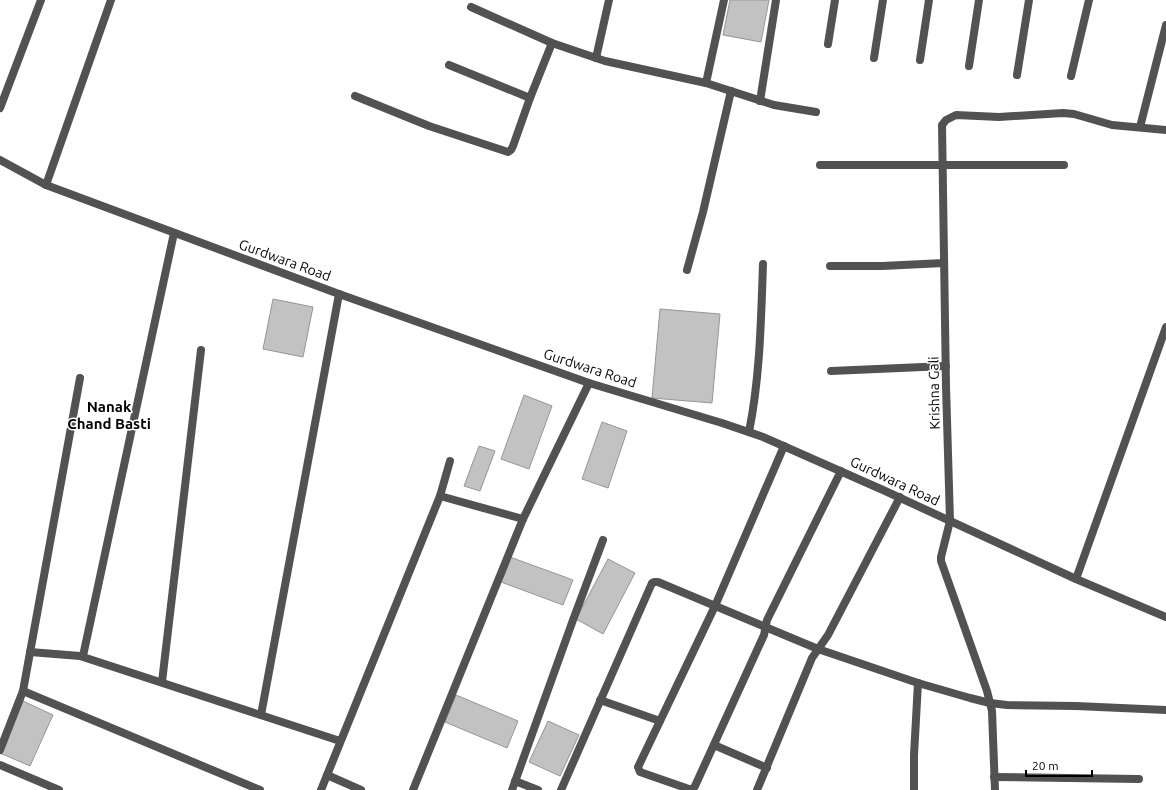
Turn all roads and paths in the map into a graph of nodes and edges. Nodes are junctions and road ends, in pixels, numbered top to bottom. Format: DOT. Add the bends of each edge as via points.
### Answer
graph roads {
  1 [pos="41,0"];
  2 [pos="111,0"];
  3 [pos="609,0"];
  4 [pos="724,0"];
  5 [pos="776,0"];
  6 [pos="835,0"];
  7 [pos="883,0"];
  8 [pos="930,0"];
  9 [pos="979,0"];
  10 [pos="1029,0"];
  11 [pos="1089,0"];
  12 [pos="471,8"];
  13 [pos="1166,25"];
  14 [pos="552,43"];
  15 [pos="828,44"];
  16 [pos="596,58"];
  17 [pos="874,58"];
  18 [pos="920,60"];
  19 [pos="449,65"];
  20 [pos="969,66"];
  21 [pos="1017,75"];
  22 [pos="1071,76"];
  23 [pos="706,83"];
  24 [pos="731,91"];
  25 [pos="355,96"];
  26 [pos="530,98"];
  27 [pos="760,101"];
  28 [pos="0,108"];
  29 [pos="816,112"];
  30 [pos="1140,127"];
  31 [pos="1166,130"];
  32 [pos="0,160"];
  33 [pos="1064,164"];
  34 [pos="820,165"];
  35 [pos="943,165"];
  36 [pos="46,185"];
  37 [pos="174,233"];
  38 [pos="944,263"];
  39 [pos="763,264"];
  40 [pos="830,266"];
  41 [pos="687,270"];
  42 [pos="339,294"];
  43 [pos="1166,327"];
  44 [pos="201,350"];
  45 [pos="946,366"];
  46 [pos="832,371"];
  47 [pos="80,378"];
  48 [pos="589,383"];
  49 [pos="749,432"];
  50 [pos="784,446"];
  51 [pos="450,461"];
  52 [pos="841,471"];
  53 [pos="440,496"];
  54 [pos="900,497"];
  55 [pos="523,519"];
  56 [pos="950,521"];
  57 [pos="603,540"];
  58 [pos="1076,579"];
  59 [pos="715,606"];
  60 [pos="1166,617"];
  61 [pos="766,627"];
  62 [pos="818,649"];
  63 [pos="30,652"];
  64 [pos="83,656"];
  65 [pos="162,682"];
  66 [pos="918,683"];
  67 [pos="23,691"];
  68 [pos="600,700"];
  69 [pos="990,702"];
  70 [pos="1166,710"];
  71 [pos="261,715"];
  72 [pos="660,721"];
  73 [pos="340,741"];
  74 [pos="714,745"];
  75 [pos="0,750"];
  76 [pos="0,765"];
  77 [pos="767,768"];
  78 [pos="327,775"];
  79 [pos="994,777"];
  80 [pos="1139,779"];
  81 [pos="515,781"];
  82 [pos="59,790"];
  83 [pos="260,790"];
  84 [pos="321,790"];
  85 [pos="361,790"];
  86 [pos="413,790"];
  87 [pos="512,790"];
  88 [pos="538,790"];
  89 [pos="561,790"];
  90 [pos="757,790"];
  91 [pos="914,790"];
  92 [pos="995,790"];
  1 -- 28 [label="street"];
  2 -- 36 [label="street"];
  3 -- 16 [label="street"];
  4 -- 23 [label="street"];
  5 -- 27 [label="street"];
  6 -- 15 [label="street"];
  7 -- 17 [label="street"];
  8 -- 18 [label="street"];
  9 -- 20 [label="street"];
  10 -- 21 [label="street"];
  11 -- 22 [label="street"];
  12 -- 14 [label="street"];
  13 -- 30 [label="street"];
  14 -- 16 [label="street"];
  14 -- 26 [label="street"];
  16 -- 23 [label="street"];
  19 -- 26 [label="street"];
  23 -- 24 [label="street"];
  24 -- 27 [label="street"];
  24 -- 41 [label="street"];
  25 -- 26 [label="street" via="429,126 508,152 513,146"];
  27 -- 29 [label="street"];
  30 -- 31 [label="street"];
  30 -- 35 [label="street, Krishna Gali" via="1112,125 1063,113 999,117 956,116 946,120 942,125"];
  32 -- 36 [label="street, Gurdwara Road"];
  33 -- 35 [label="street"];
  34 -- 35 [label="street"];
  35 -- 38 [label="street, Krishna Gali"];
  36 -- 37 [label="street, Gurdwara Road"];
  37 -- 42 [label="street, Gurdwara Road"];
  37 -- 64 [label="street"];
  38 -- 40 [label="street"];
  38 -- 45 [label="street, Krishna Gali"];
  39 -- 49 [label="street" via="760,344 755,401"];
  42 -- 48 [label="street, Gurdwara Road"];
  42 -- 71 [label="street"];
  43 -- 58 [label="street"];
  44 -- 65 [label="street"];
  45 -- 46 [label="street"];
  45 -- 56 [label="street, Krishna Gali"];
  47 -- 63 [label="street"];
  48 -- 49 [label="street, Gurdwara Road"];
  48 -- 55 [label="street"];
  49 -- 50 [label="street, Gurdwara Road"];
  50 -- 52 [label="street, Gurdwara Road"];
  50 -- 59 [label="street"];
  51 -- 53 [label="street"];
  52 -- 54 [label="street, Gurdwara Road"];
  52 -- 61 [label="street" via="767,620"];
  53 -- 55 [label="street"];
  53 -- 73 [label="street"];
  54 -- 56 [label="street, Gurdwara Road"];
  54 -- 62 [label="street" via="828,635"];
  55 -- 86 [label="street"];
  56 -- 58 [label="street, Gurdwara Road"];
  56 -- 69 [label="street, Krishna Gali" via="941,557 942,566"];
  57 -- 81 [label="street"];
  58 -- 60 [label="street, Gurdwara Road"];
  59 -- 61 [label="street"];
  59 -- 68 [label="street" via="658,582 652,583"];
  59 -- 72 [label="street"];
  61 -- 62 [label="street"];
  61 -- 74 [label="street"];
  62 -- 66 [label="street"];
  62 -- 77 [label="street"];
  63 -- 64 [label="street"];
  63 -- 67 [label="street"];
  64 -- 65 [label="street"];
  65 -- 71 [label="street"];
  66 -- 69 [label="street"];
  66 -- 91 [label="street"];
  67 -- 75 [label="street"];
  67 -- 83 [label="street"];
  68 -- 72 [label="street"];
  68 -- 89 [label="street"];
  69 -- 70 [label="street" via="1007,705"];
  69 -- 79 [label="street, Krishna Gali"];
  71 -- 73 [label="street"];
  72 -- 74 [label="street" via="638,767 640,772 693,789"];
  73 -- 78 [label="street"];
  74 -- 77 [label="street"];
  76 -- 82 [label="street"];
  77 -- 90 [label="street"];
  78 -- 84 [label="street"];
  78 -- 85 [label="street"];
  79 -- 80 [label="street"];
  79 -- 92 [label="street, Krishna Gali"];
  81 -- 87 [label="street"];
  81 -- 88 [label="street"];
}
